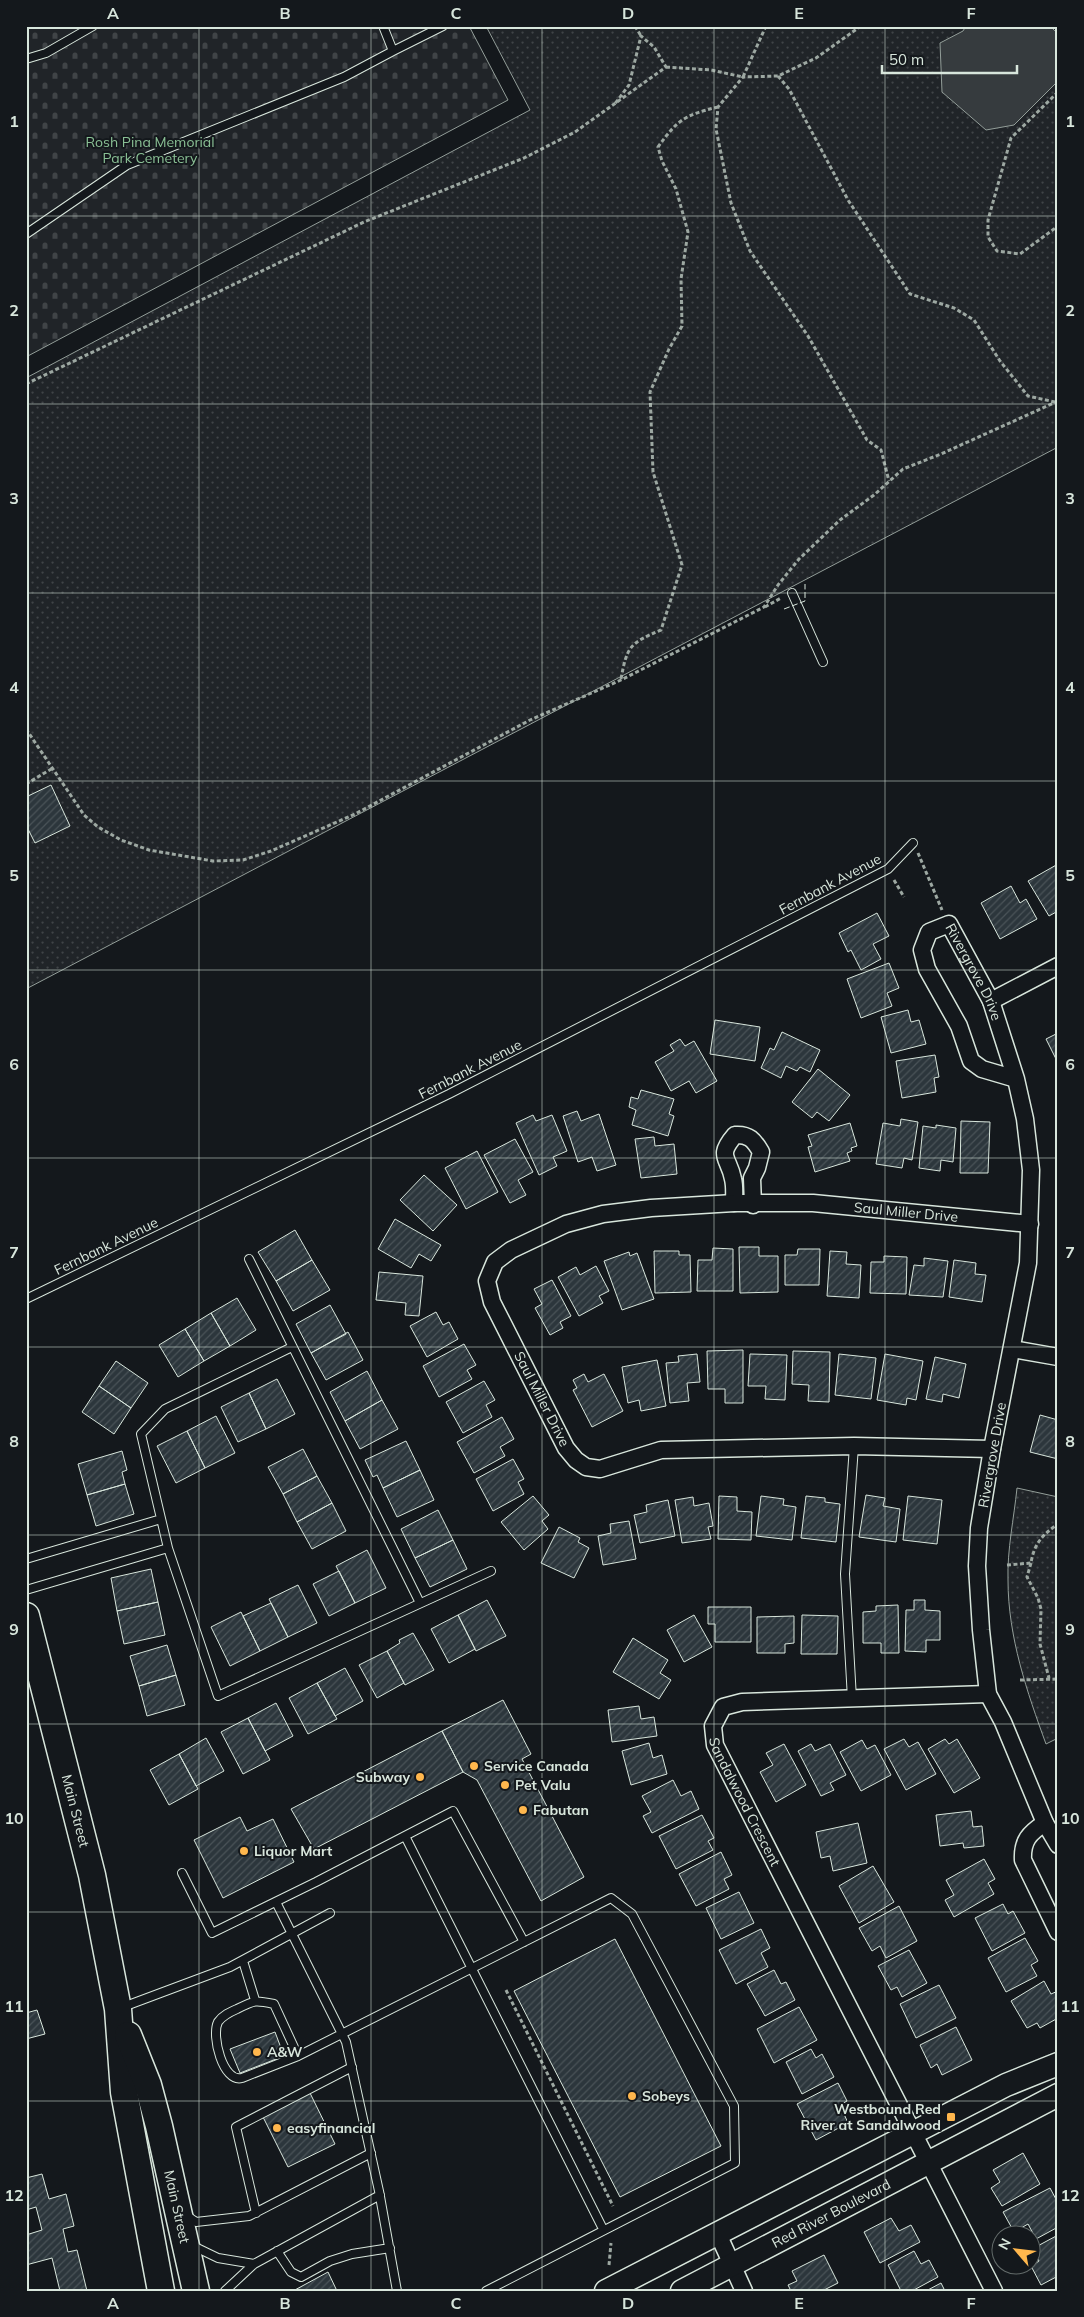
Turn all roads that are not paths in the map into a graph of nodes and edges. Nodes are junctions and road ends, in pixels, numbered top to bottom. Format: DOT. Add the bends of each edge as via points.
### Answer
graph roads {
  1 [pos="93,26"];
  2 [pos="383,26"];
  3 [pos="443,26"];
  4 [pos="393,51"];
  5 [pos="26,60"];
  6 [pos="26,234"];
  7 [pos="792,593"];
  8 [pos="823,662"];
  9 [pos="913,842"];
  10 [pos="1058,966"];
  11 [pos="991,1001"];
  12 [pos="1016,1079"];
  13 [pos="734,1204"];
  14 [pos="753,1205"];
  15 [pos="1030,1224"];
  16 [pos="249,1259"];
  17 [pos="26,1299"];
  18 [pos="292,1347"];
  19 [pos="1012,1349"];
  20 [pos="1058,1357"];
  21 [pos="854,1446"];
  22 [pos="992,1449"];
  23 [pos="161,1519"];
  24 [pos="168,1548"];
  25 [pos="26,1559"];
  26 [pos="491,1571"];
  27 [pos="26,1590"];
  28 [pos="420,1604"];
  29 [pos="26,1616"];
  30 [pos="988,1694"];
  31 [pos="852,1699"];
  32 [pos="1045,1823"];
  33 [pos="405,1836"];
  34 [pos="1058,1845"];
  35 [pos="182,1873"];
  36 [pos="276,1902"];
  37 [pos="330,1913"];
  38 [pos="1058,1932"];
  39 [pos="293,1933"];
  40 [pos="524,1942"];
  41 [pos="243,1961"];
  42 [pos="472,1969"];
  43 [pos="255,2000"];
  44 [pos="118,2009"];
  45 [pos="342,2034"];
  46 [pos="298,2056"];
  47 [pos="1058,2064"];
  48 [pos="352,2067"];
  49 [pos="1058,2095"];
  50 [pos="913,2132"];
  51 [pos="371,2153"];
  52 [pos="930,2163"];
  53 [pos="380,2195"];
  54 [pos="177,2208"];
  55 [pos="256,2213"];
  56 [pos="603,2229"];
  57 [pos="718,2234"];
  58 [pos="185,2242"];
  59 [pos="390,2248"];
  60 [pos="277,2251"];
  61 [pos="254,2264"];
  62 [pos="733,2265"];
  63 [pos="161,2291"];
  64 [pos="196,2291"];
  65 [pos="225,2291"];
  66 [pos="397,2291"];
  67 [pos="486,2291"];
  68 [pos="606,2291"];
  69 [pos="682,2291"];
  70 [pos="744,2291"];
  71 [pos="994,2291"];
  1 -- 5 [label="lane" via="46,53"];
  2 -- 4 [label="lane"];
  3 -- 4 [label="lane"];
  4 -- 6 [label="lane" via="344,77 127,165"];
  7 -- 8 [label="lane"];
  9 -- 17 [label="lane, Fernbank Avenue" via="888,869 449,1094"];
  10 -- 11 [label="street"];
  11 -- 12 [label="street, Rivergrove Drive"];
  11 -- 12 [label="street, Rivergrove Drive" via="949,924 930,932 922,950 927,969 959,1026 971,1061 982,1069"];
  12 -- 15 [label="street, Rivergrove Drive" via="1026,1119 1031,1170"];
  13 -- 14 [label="street, Saul Miller Drive"];
  13 -- 14 [label="street" via="733,1179 724,1159 726,1146 735,1136 744,1134 754,1140 760,1152 752,1178"];
  13 -- 21 [label="street, Saul Miller Drive" via="651,1208 603,1214 566,1224 511,1250 495,1262 487,1281 492,1302 566,1448 586,1467 600,1469 661,1450"];
  14 -- 15 [label="street, Saul Miller Drive" via="813,1203"];
  15 -- 19 [label="street, Rivergrove Drive" via="1028,1263"];
  16 -- 18 [label="lane"];
  18 -- 23 [label="lane" via="165,1409 141,1434"];
  18 -- 28 [label="lane"];
  19 -- 20 [label="street"];
  19 -- 22 [label="street, Rivergrove Drive"];
  21 -- 22 [label="street, Saul Miller Drive"];
  21 -- 31 [label="lane" via="846,1574"];
  22 -- 30 [label="street, Rivergrove Drive" via="979,1528 977,1566"];
  23 -- 24 [label="lane"];
  23 -- 25 [label="lane"];
  24 -- 27 [label="lane"];
  24 -- 28 [label="lane" via="218,1696"];
  26 -- 28 [label="lane"];
  29 -- 44 [label="main road, Main Street" via="92,1875"];
  30 -- 31 [label="street, Sandalwood Crescent"];
  30 -- 32 [label="street, Rivergrove Drive"];
  31 -- 50 [label="street, Sandalwood Crescent" via="742,1702 723,1707 713,1726 715,1745"];
  32 -- 34 [label="street, Rivergrove Drive"];
  32 -- 38 [label="street" via="1026,1838 1023,1860"];
  33 -- 36 [label="lane"];
  33 -- 40 [label="lane" via="453,1811"];
  33 -- 42 [label="lane"];
  35 -- 36 [label="lane" via="212,1933"];
  36 -- 39 [label="lane"];
  37 -- 39 [label="lane"];
  39 -- 41 [label="lane"];
  39 -- 45 [label="lane"];
  40 -- 42 [label="lane"];
  40 -- 56 [label="lane" via="611,1898 632,1914 734,2106 735,2163"];
  41 -- 43 [label="lane"];
  41 -- 44 [label="lane"];
  42 -- 45 [label="lane"];
  42 -- 56 [label="lane"];
  43 -- 46 [label="lane" via="274,2004"];
  43 -- 46 [label="lane" via="223,2016 215,2031 225,2068 231,2077 242,2078"];
  44 -- 54 [label="main road, Main Street" via="148,2085"];
  44 -- 63 [label="main road, Main Street" via="126,2101"];
  45 -- 46 [label="lane"];
  45 -- 48 [label="lane"];
  47 -- 50 [label="street" via="1006,2085"];
  48 -- 51 [label="lane"];
  48 -- 55 [label="lane" via="236,2127"];
  49 -- 52 [label="street, Red River Boulevard"];
  50 -- 52 [label="street"];
  50 -- 57 [label="street"];
  51 -- 53 [label="lane"];
  51 -- 55 [label="lane"];
  52 -- 62 [label="street, Red River Boulevard"];
  52 -- 71 [label="street"];
  53 -- 59 [label="lane"];
  53 -- 60 [label="lane"];
  54 -- 55 [label="lane" via="196,2222"];
  54 -- 58 [label="main road, Main Street"];
  56 -- 67 [label="lane"];
  57 -- 62 [label="street"];
  57 -- 68 [label="street"];
  58 -- 61 [label="lane" via="218,2258"];
  58 -- 64 [label="main road, Main Street"];
  59 -- 60 [label="lane" via="330,2261 301,2277 291,2272"];
  59 -- 66 [label="lane"];
  60 -- 61 [label="lane"];
  61 -- 65 [label="lane"];
  62 -- 69 [label="street, Red River Boulevard"];
  62 -- 70 [label="street"];
}
